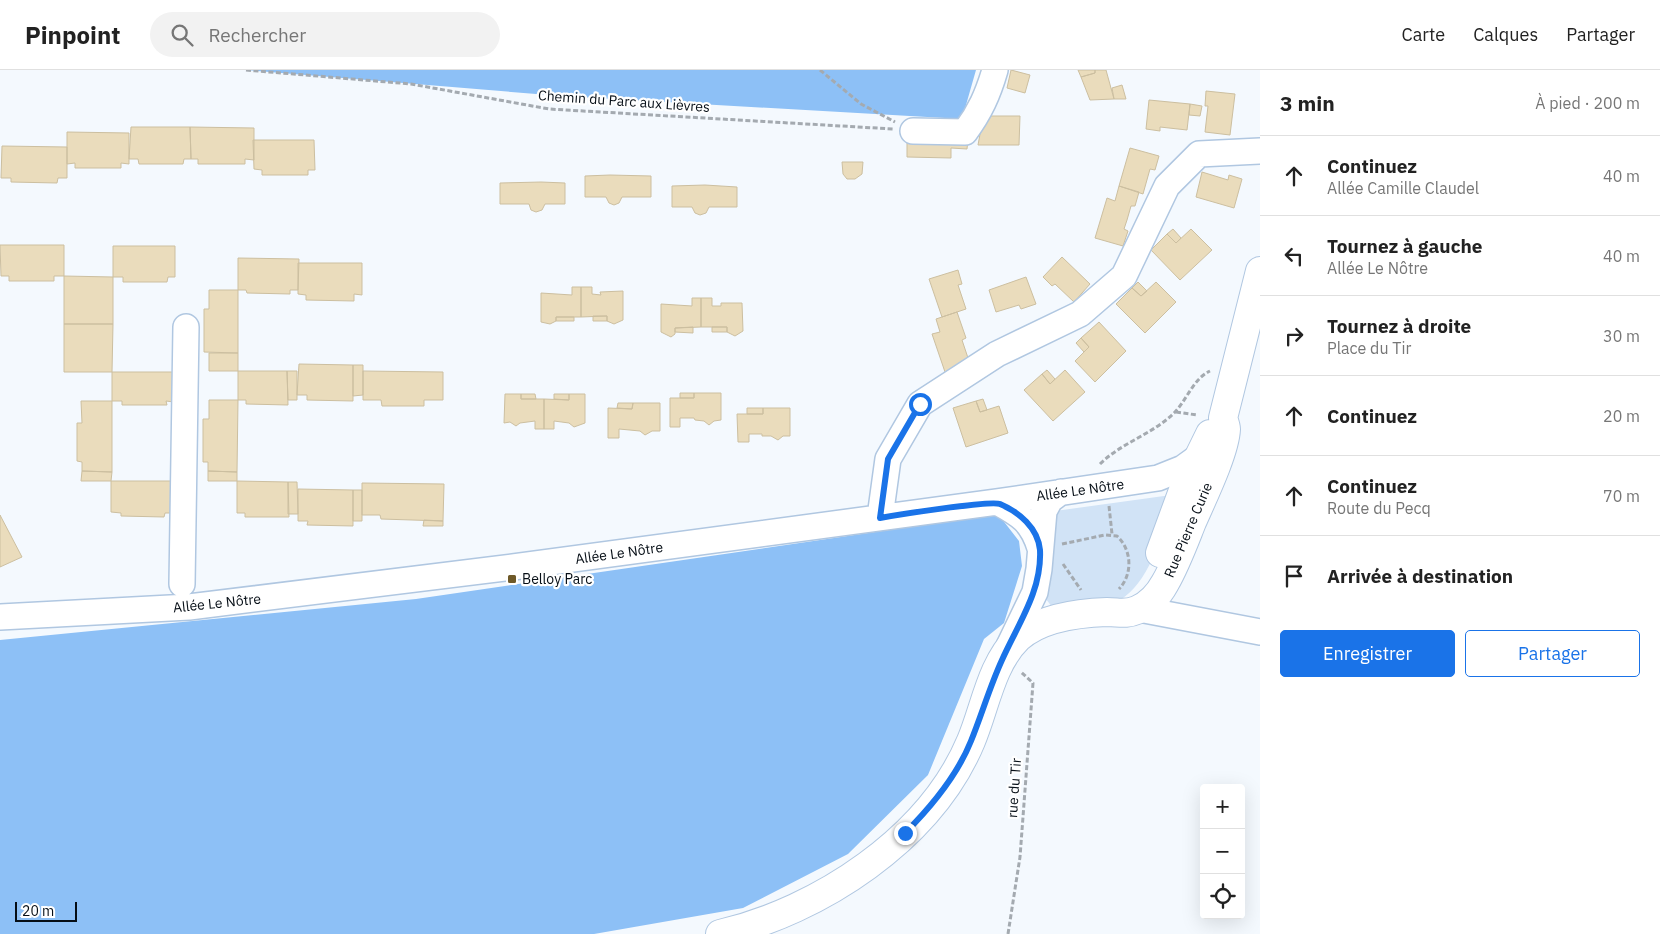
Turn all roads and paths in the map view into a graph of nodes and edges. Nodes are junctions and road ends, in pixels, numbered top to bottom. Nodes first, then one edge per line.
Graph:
1 (246, 70) edge
2 (820, 70) edge
3 (995, 70) edge
4 (913, 131) junction
5 (1260, 151) edge
6 (1260, 271) edge
7 (186, 327) dead end
8 (1238, 357) junction
9 (1223, 418) junction
10 (1201, 455) junction
11 (1158, 478) junction
12 (1185, 485) junction
13 (1070, 491) junction
14 (998, 502) junction
15 (880, 518) junction
16 (1050, 550) junction
17 (1062, 558) dead end
18 (182, 584) dead end
19 (1165, 584) junction
20 (1034, 592) junction
21 (1087, 594) dead end
22 (1112, 602) junction
23 (1139, 609) junction
24 (0, 617) edge
25 (1053, 619) junction
26 (1260, 632) edge
27 (1003, 657) junction
28 (720, 934) edge
29 (1008, 934) edge

1 - 4 path, Chemin du Parc aux Lièvres
2 - 4 path
3 - 4 street
5 - 15 street
6 - 8 main road, Rue Pierre Curie
7 - 18 street
8 - 9 main road, Rue Pierre Curie
8 - 13 path
9 - 10 main road, Rue Pierre Curie
9 - 19 main road, Rue Pierre Curie
10 - 11 street, Allée Le Nôtre
10 - 12 main road, Rue Pierre Curie
11 - 12 street
11 - 13 street, Allée Le Nôtre
12 - 19 street
12 - 22 main road, Rue Pierre Curie
13 - 14 street, Allée Le Nôtre
13 - 16 street
14 - 15 street, Allée Le Nôtre
14 - 16 street
15 - 24 street, Allée Le Nôtre
16 - 20 street
16 - 22 path
17 - 21 path
19 - 23 main road, Rue Pierre Curie
20 - 25 street
20 - 27 street
22 - 23 main road
22 - 25 main road
23 - 26 street
25 - 27 main road
27 - 28 main road
27 - 29 path, rue du Tir

